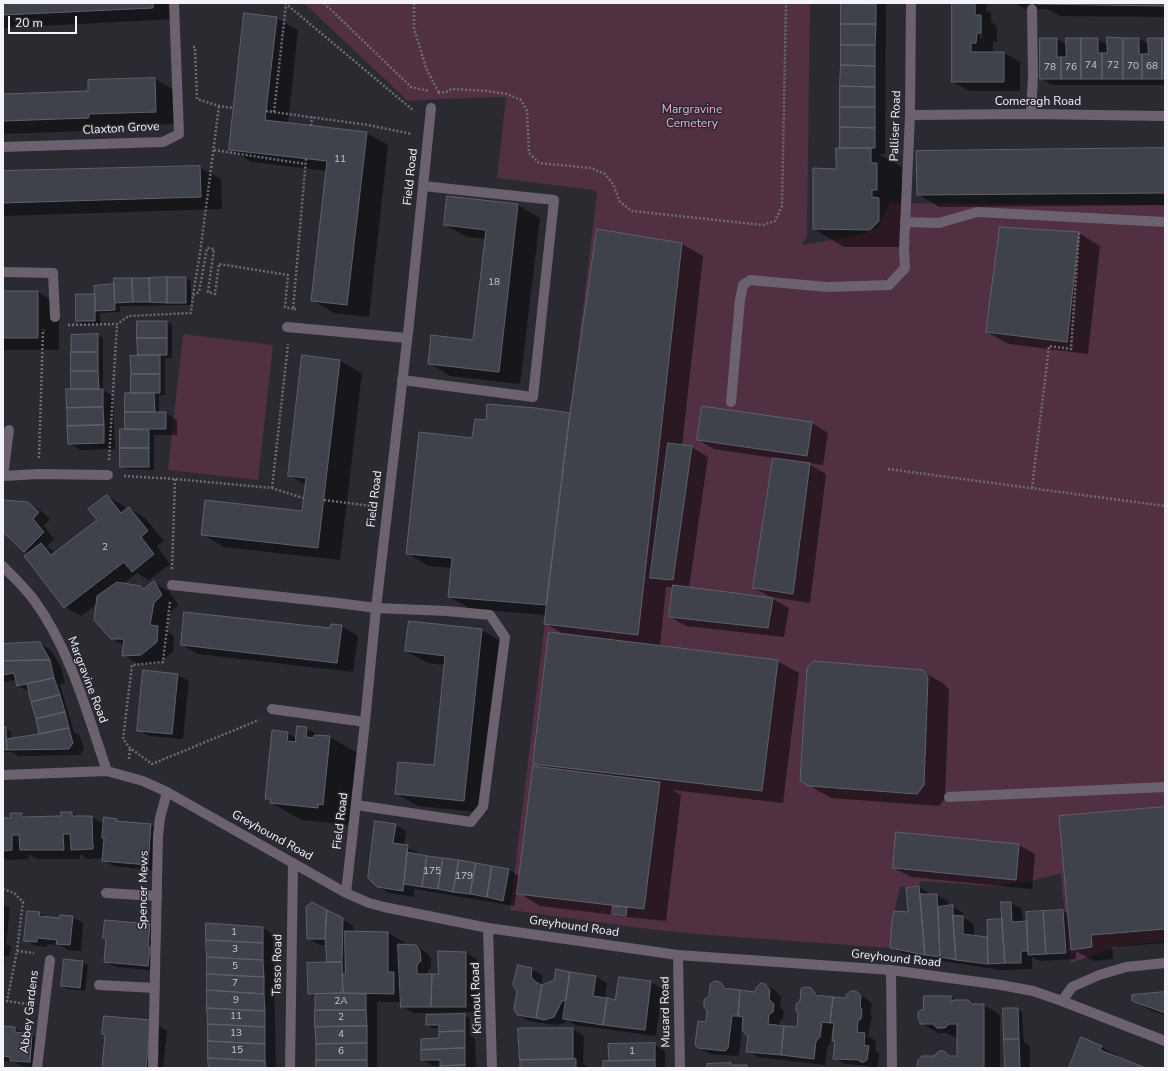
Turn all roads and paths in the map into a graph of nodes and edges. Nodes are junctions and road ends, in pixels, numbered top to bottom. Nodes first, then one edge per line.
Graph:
1 (174, 3) edge
2 (286, 3) edge
3 (324, 3) edge
4 (414, 3) edge
5 (786, 3) edge
6 (911, 3) edge
7 (1032, 9) dead end
8 (176, 47) junction
9 (439, 93) junction
10 (219, 106) junction
11 (234, 108) dead end
12 (431, 108) dead end
13 (266, 111) dead end
14 (274, 112) junction
15 (1031, 114) junction
16 (910, 115) junction
17 (1165, 116) edge
18 (312, 118) junction
19 (430, 125) junction
20 (311, 126) dead end
21 (428, 137) junction
22 (3, 147) edge
23 (214, 150) junction
24 (306, 159) dead end
25 (306, 164) junction
26 (423, 186) junction
27 (905, 222) junction
28 (1165, 222) edge
29 (1079, 232) dead end
30 (3, 272) edge
31 (192, 295) junction
32 (293, 309) junction
33 (301, 310) dead end
34 (55, 317) junction
35 (117, 324) junction
36 (287, 327) dead end
37 (407, 338) junction
38 (288, 344) dead end
39 (402, 380) junction
40 (731, 402) dead end
41 (9, 430) dead end
42 (888, 469) dead end
43 (38, 474) junction
44 (108, 475) junction
45 (3, 476) edge
46 (175, 479) junction
47 (272, 488) junction
48 (1032, 488) junction
49 (303, 498) dead end
50 (324, 500) dead end
51 (1165, 506) edge
52 (387, 508) junction
53 (3, 566) edge
54 (7, 575) edge
55 (172, 585) junction
56 (376, 608) junction
57 (272, 710) joint
58 (365, 722) junction
59 (107, 771) junction
60 (3, 775) edge
61 (1165, 787) edge
62 (167, 792) junction
63 (949, 797) dead end
64 (356, 805) junction
65 (293, 862) junction
66 (3, 889) edge
67 (106, 893) dead end
68 (346, 893) junction
69 (157, 896) junction
70 (488, 928) junction
71 (17, 951) junction
72 (34, 953) dead end
73 (678, 955) junction
74 (50, 960) dead end
75 (1165, 963) edge
76 (891, 970) junction
77 (99, 985) dead end
78 (156, 988) junction
79 (3, 1001) edge
80 (7, 1001) junction
81 (1062, 1001) junction
82 (44, 1007) junction
83 (1165, 1041) edge
84 (153, 1065) dead end
85 (37, 1068) edge
86 (290, 1068) edge
87 (492, 1068) edge
88 (680, 1068) edge
89 (892, 1068) edge

1 - 8 street, Claxton Grove
2 - 14 path
2 - 19 path
3 - 9 path
4 - 9 path
5 - 9 path
6 - 16 street, Palliser Road
7 - 15 street
8 - 10 path
8 - 22 street, Claxton Grove
10 - 11 path
10 - 23 path
12 - 19 street, Field Road
13 - 14 path
14 - 18 path
15 - 16 street, Comeragh Road
15 - 17 street, Comeragh Road
16 - 27 street, Palliser Road
18 - 20 path
18 - 21 path
19 - 21 street, Field Road
21 - 26 street, Field Road
23 - 25 path
23 - 31 path
24 - 25 path
25 - 32 path
26 - 37 street, Field Road
26 - 39 street
27 - 28 street
27 - 40 street, Palliser Road
29 - 48 path
30 - 34 street
31 - 32 path
31 - 35 path
32 - 33 path
34 - 35 path
34 - 43 path
35 - 44 path
36 - 37 street
37 - 39 street, Field Road
38 - 47 path
39 - 52 street, Field Road
41 - 45 street
42 - 48 path
43 - 44 street
43 - 45 street
44 - 46 path
46 - 47 path
46 - 55 path
47 - 49 path
48 - 51 path
50 - 52 path
52 - 56 street, Field Road
53 - 54 street, Margravine Road
54 - 59 street, Margravine Road
55 - 56 street
55 - 57 path
56 - 58 street, Field Road
56 - 64 street
57 - 58 street
58 - 64 street, Field Road
59 - 60 street, Greyhound Road
59 - 62 street, Greyhound Road
61 - 63 street
62 - 65 street, Greyhound Road
62 - 69 street, Spencer Mews
64 - 68 street, Field Road
65 - 68 street, Greyhound Road
65 - 86 street, Tasso Road
66 - 71 path
67 - 69 street
68 - 70 street, Greyhound Road
69 - 78 street, Spencer Mews
70 - 73 street, Greyhound Road
70 - 87 street, Kinnoul Road
71 - 72 path
71 - 80 path
73 - 76 street, Greyhound Road
73 - 88 street, Musard Road
74 - 82 street, Abbey Gardens
75 - 81 street
76 - 81 street, Greyhound Road
76 - 89 street
77 - 78 street
78 - 84 street, Spencer Mews
79 - 80 path
80 - 82 path
81 - 83 street, Greyhound Road
82 - 85 street, Abbey Gardens

